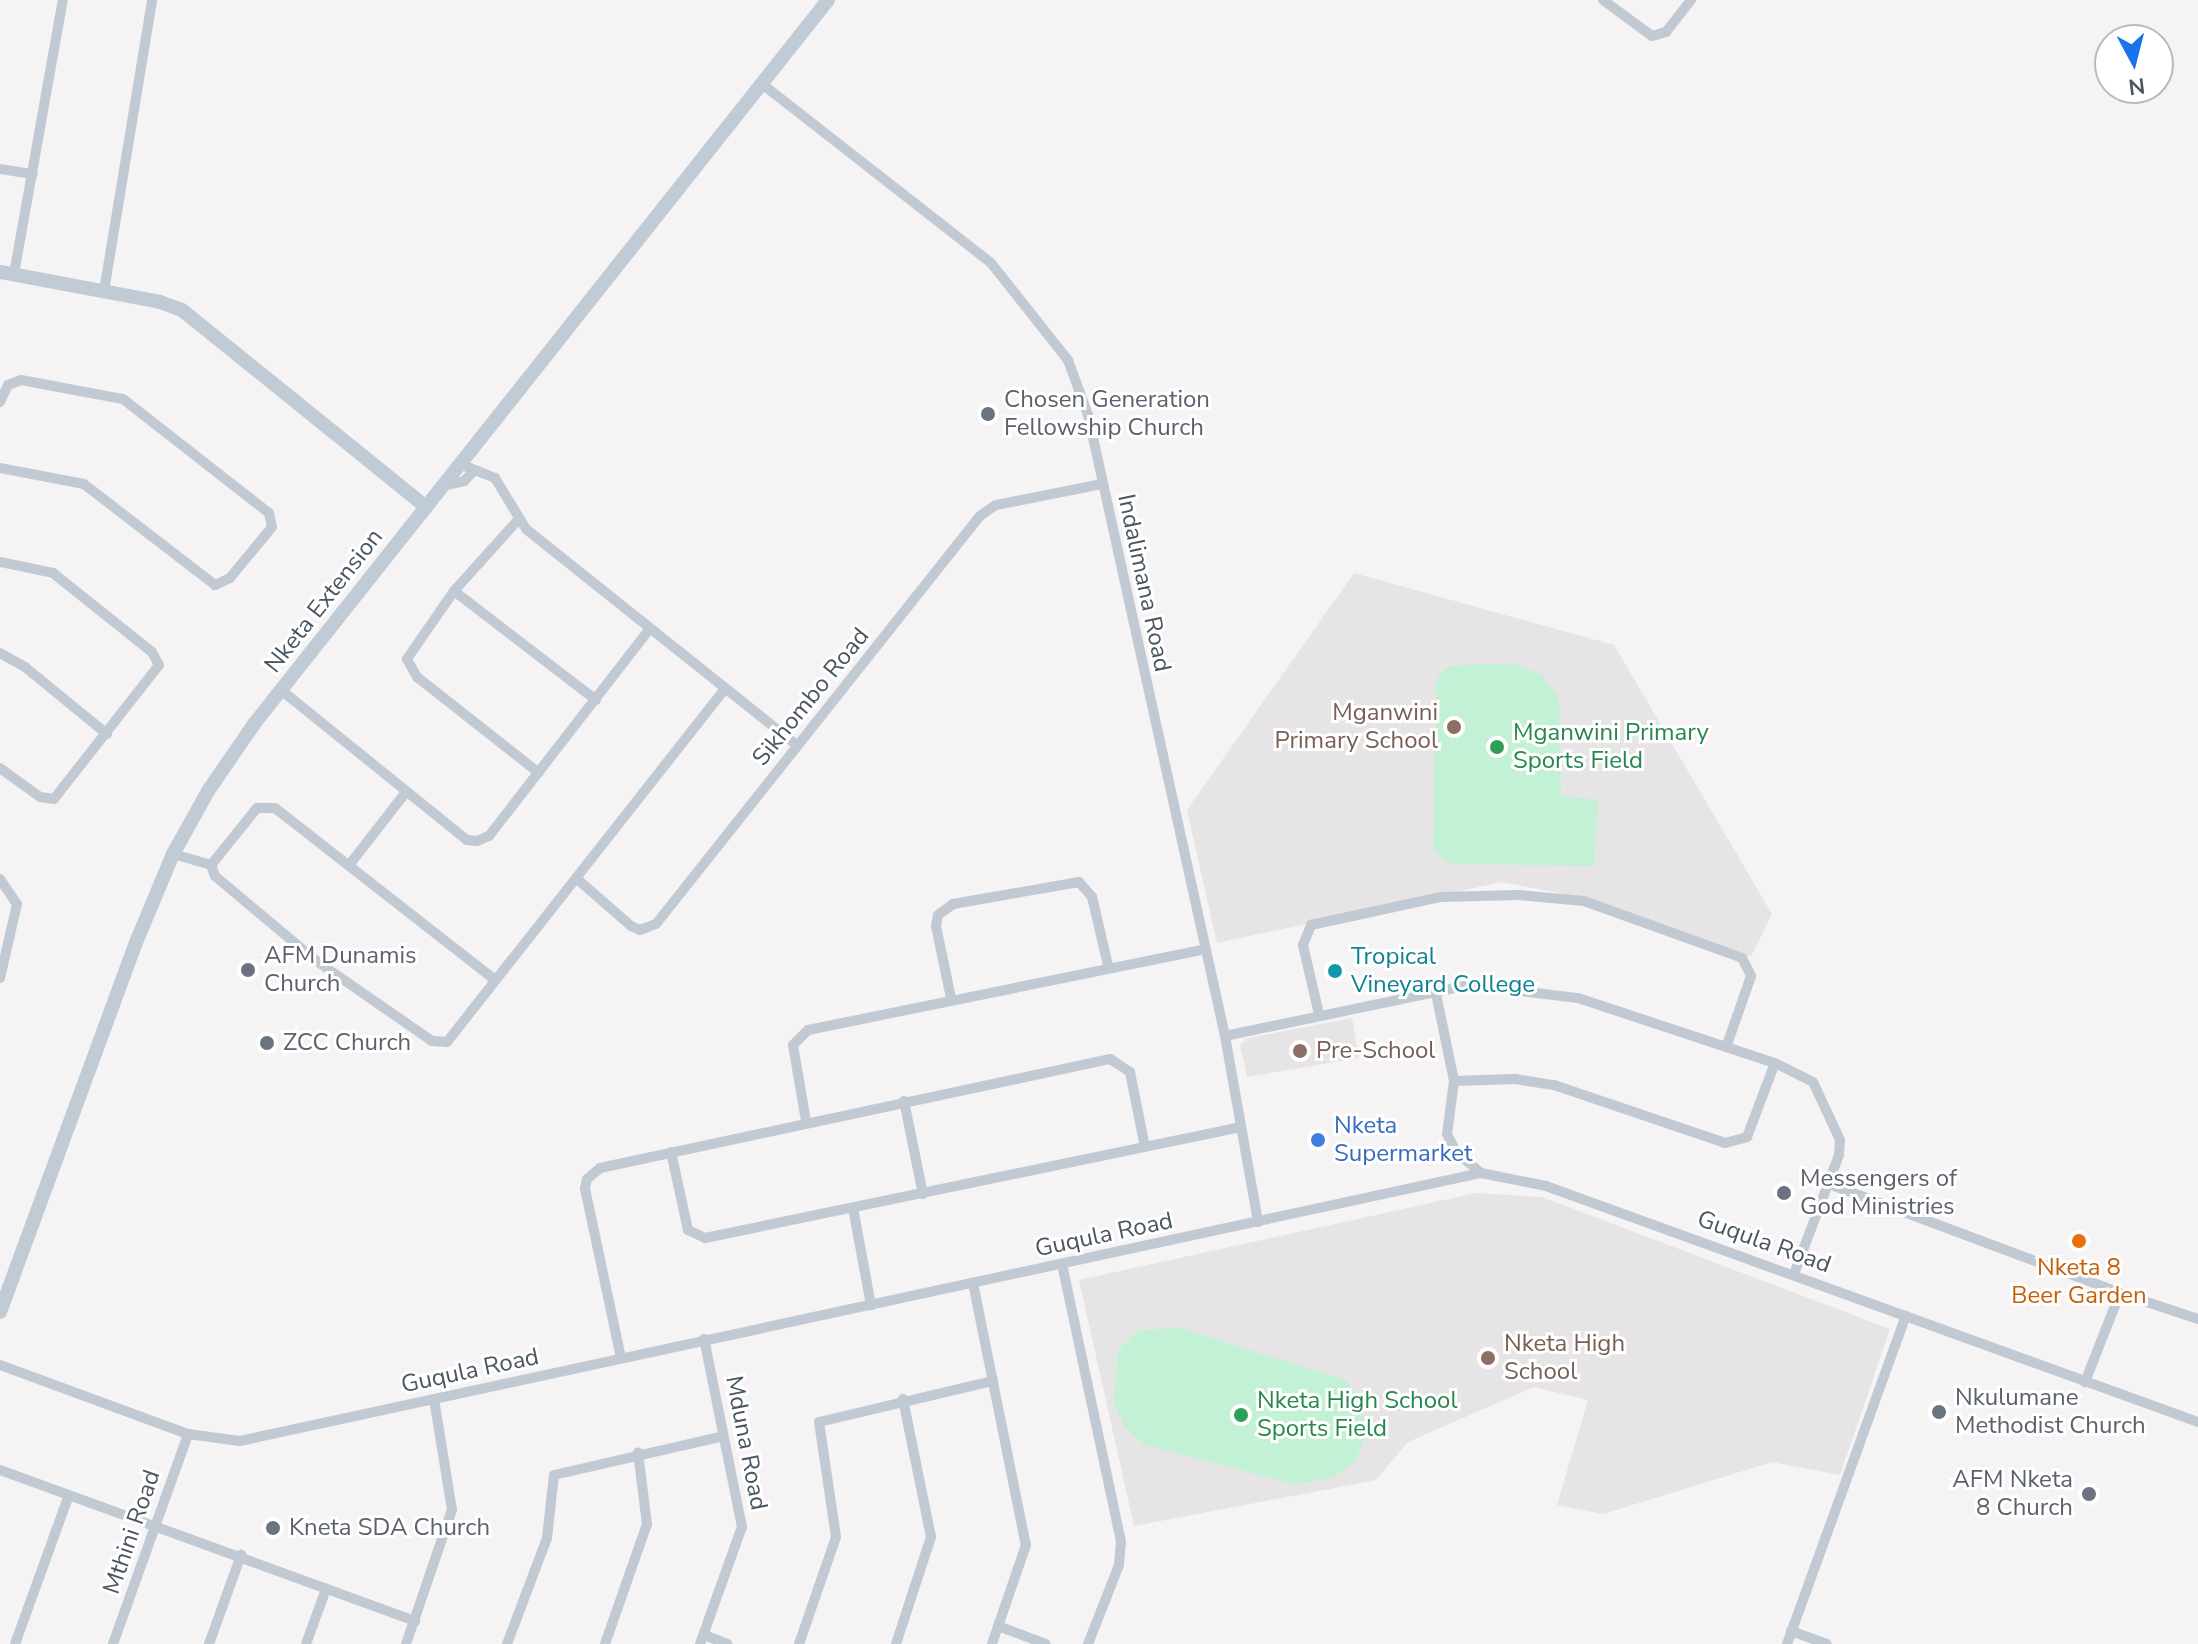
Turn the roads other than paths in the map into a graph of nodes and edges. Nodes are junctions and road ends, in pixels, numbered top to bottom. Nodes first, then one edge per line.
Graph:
1 (63, 0) edge
2 (152, 0) edge
3 (828, 0) edge
4 (1603, 0) edge
5 (1691, 0) edge
6 (762, 84) junction
7 (0, 169) edge
8 (33, 174) junction
9 (7, 273) edge
10 (104, 291) junction
11 (0, 402) edge
12 (0, 468) edge
13 (467, 468) junction
14 (1102, 484) junction
15 (426, 507) junction
16 (517, 521) junction
17 (0, 562) edge
18 (454, 591) junction
19 (649, 630) junction
20 (0, 653) edge
21 (725, 689) junction
22 (281, 690) junction
23 (596, 700) junction
24 (107, 734) junction
25 (797, 745) junction
26 (0, 768) edge
27 (539, 773) junction
28 (406, 792) junction
29 (173, 854) junction
30 (350, 864) junction
31 (211, 865) junction
32 (576, 878) junction
33 (0, 879) edge
34 (1206, 949) junction
35 (1108, 965) junction
36 (0, 978) edge
37 (495, 980) junction
38 (1435, 989) junction
39 (951, 998) junction
40 (1319, 1014) junction
41 (1225, 1036) junction
42 (1727, 1045) junction
43 (1775, 1063) junction
44 (1454, 1081) junction
45 (904, 1101) junction
46 (806, 1121) junction
47 (1241, 1127) junction
48 (1145, 1147) junction
49 (671, 1152) junction
50 (1481, 1173) junction
51 (1829, 1184) junction
52 (923, 1194) junction
53 (853, 1208) junction
54 (1258, 1222) junction
55 (1062, 1264) junction
56 (1794, 1274) junction
57 (973, 1283) junction
58 (2120, 1293) junction
59 (871, 1305) junction
60 (0, 1312) edge
61 (1906, 1316) junction
62 (2198, 1319) edge
63 (704, 1339) junction
64 (621, 1358) junction
65 (0, 1365) edge
66 (993, 1381) junction
67 (2085, 1382) junction
68 (434, 1399) junction
69 (903, 1399) junction
70 (2198, 1422) edge
71 (188, 1434) junction
72 (724, 1436) junction
73 (638, 1453) junction
74 (0, 1470) edge
75 (69, 1495) junction
76 (156, 1525) junction
77 (241, 1555) junction
78 (326, 1589) junction
79 (415, 1621) junction
80 (998, 1626) junction
81 (1791, 1631) junction
82 (702, 1640) edge
83 (15, 1644) edge
84 (113, 1644) edge
85 (209, 1644) edge
86 (306, 1644) edge
87 (406, 1644) edge
88 (507, 1644) edge
89 (605, 1644) edge
90 (727, 1644) edge
91 (799, 1644) edge
92 (896, 1644) edge
93 (992, 1644) edge
94 (1046, 1644) edge
95 (1088, 1644) edge
96 (1787, 1644) edge
97 (1827, 1644) edge

1 - 8 street
2 - 10 street
3 - 6 street, Nketa Extension
4 - 5 street
6 - 13 street, Nketa Extension
6 - 14 street, Indalimana Road
7 - 8 street
8 - 9 street
9 - 10 street
10 - 15 street
11 - 12 street
13 - 15 street, Nketa Extension
13 - 16 street
14 - 25 street, Sikhombo Road
14 - 34 street, Indalimana Road
15 - 22 street, Nketa Extension
16 - 18 street
16 - 19 street
17 - 24 street
18 - 23 street
18 - 27 street
19 - 21 street
19 - 23 street
20 - 24 street
21 - 25 street
21 - 32 street
22 - 28 street
22 - 29 street, Nketa Extension
23 - 27 street
24 - 26 street
25 - 32 street, Sikhombo Road
27 - 28 street
28 - 30 street
29 - 31 street
29 - 60 street, Nketa Extension
30 - 31 street
30 - 37 street
31 - 37 street
32 - 37 street
33 - 36 street
34 - 35 street
34 - 41 street, Indalimana Road
35 - 39 street
35 - 39 street
38 - 40 street
38 - 42 street
38 - 44 street
39 - 46 street
40 - 41 street
40 - 42 street
41 - 47 street, Indalimana Road
42 - 43 street
43 - 44 street
43 - 51 street
44 - 50 street
45 - 46 street
45 - 48 street
45 - 52 street
46 - 49 street
47 - 48 street
47 - 54 street, Indalimana Road
48 - 52 street
49 - 53 street
49 - 64 street
50 - 54 street, Guqula Road
50 - 56 street, Guqula Road
51 - 56 street
51 - 58 street
52 - 53 street
53 - 59 street
54 - 55 street, Guqula Road
55 - 57 street, Guqula Road
55 - 95 street
56 - 61 street, Guqula Road
57 - 59 street, Guqula Road
57 - 66 street
58 - 62 street
58 - 67 street
59 - 63 street, Guqula Road
61 - 67 street, Guqula Road
61 - 81 street
63 - 64 street, Guqula Road
63 - 72 street, Mduna Road
64 - 68 street, Guqula Road
65 - 71 street, Guqula Road
66 - 69 street
66 - 80 street
67 - 70 street, Guqula Road
68 - 71 street, Guqula Road
68 - 79 street
69 - 91 street
69 - 92 street
71 - 76 street, Mthini Road
72 - 73 street
72 - 82 street, Mduna Road
73 - 88 street
73 - 89 street
74 - 75 street
75 - 76 street
75 - 83 street
76 - 77 street
76 - 84 street, Mthini Road
77 - 78 street
77 - 85 street
78 - 79 street
78 - 86 street
79 - 87 street
80 - 93 street
80 - 94 street
81 - 96 street
81 - 97 street
82 - 90 street

